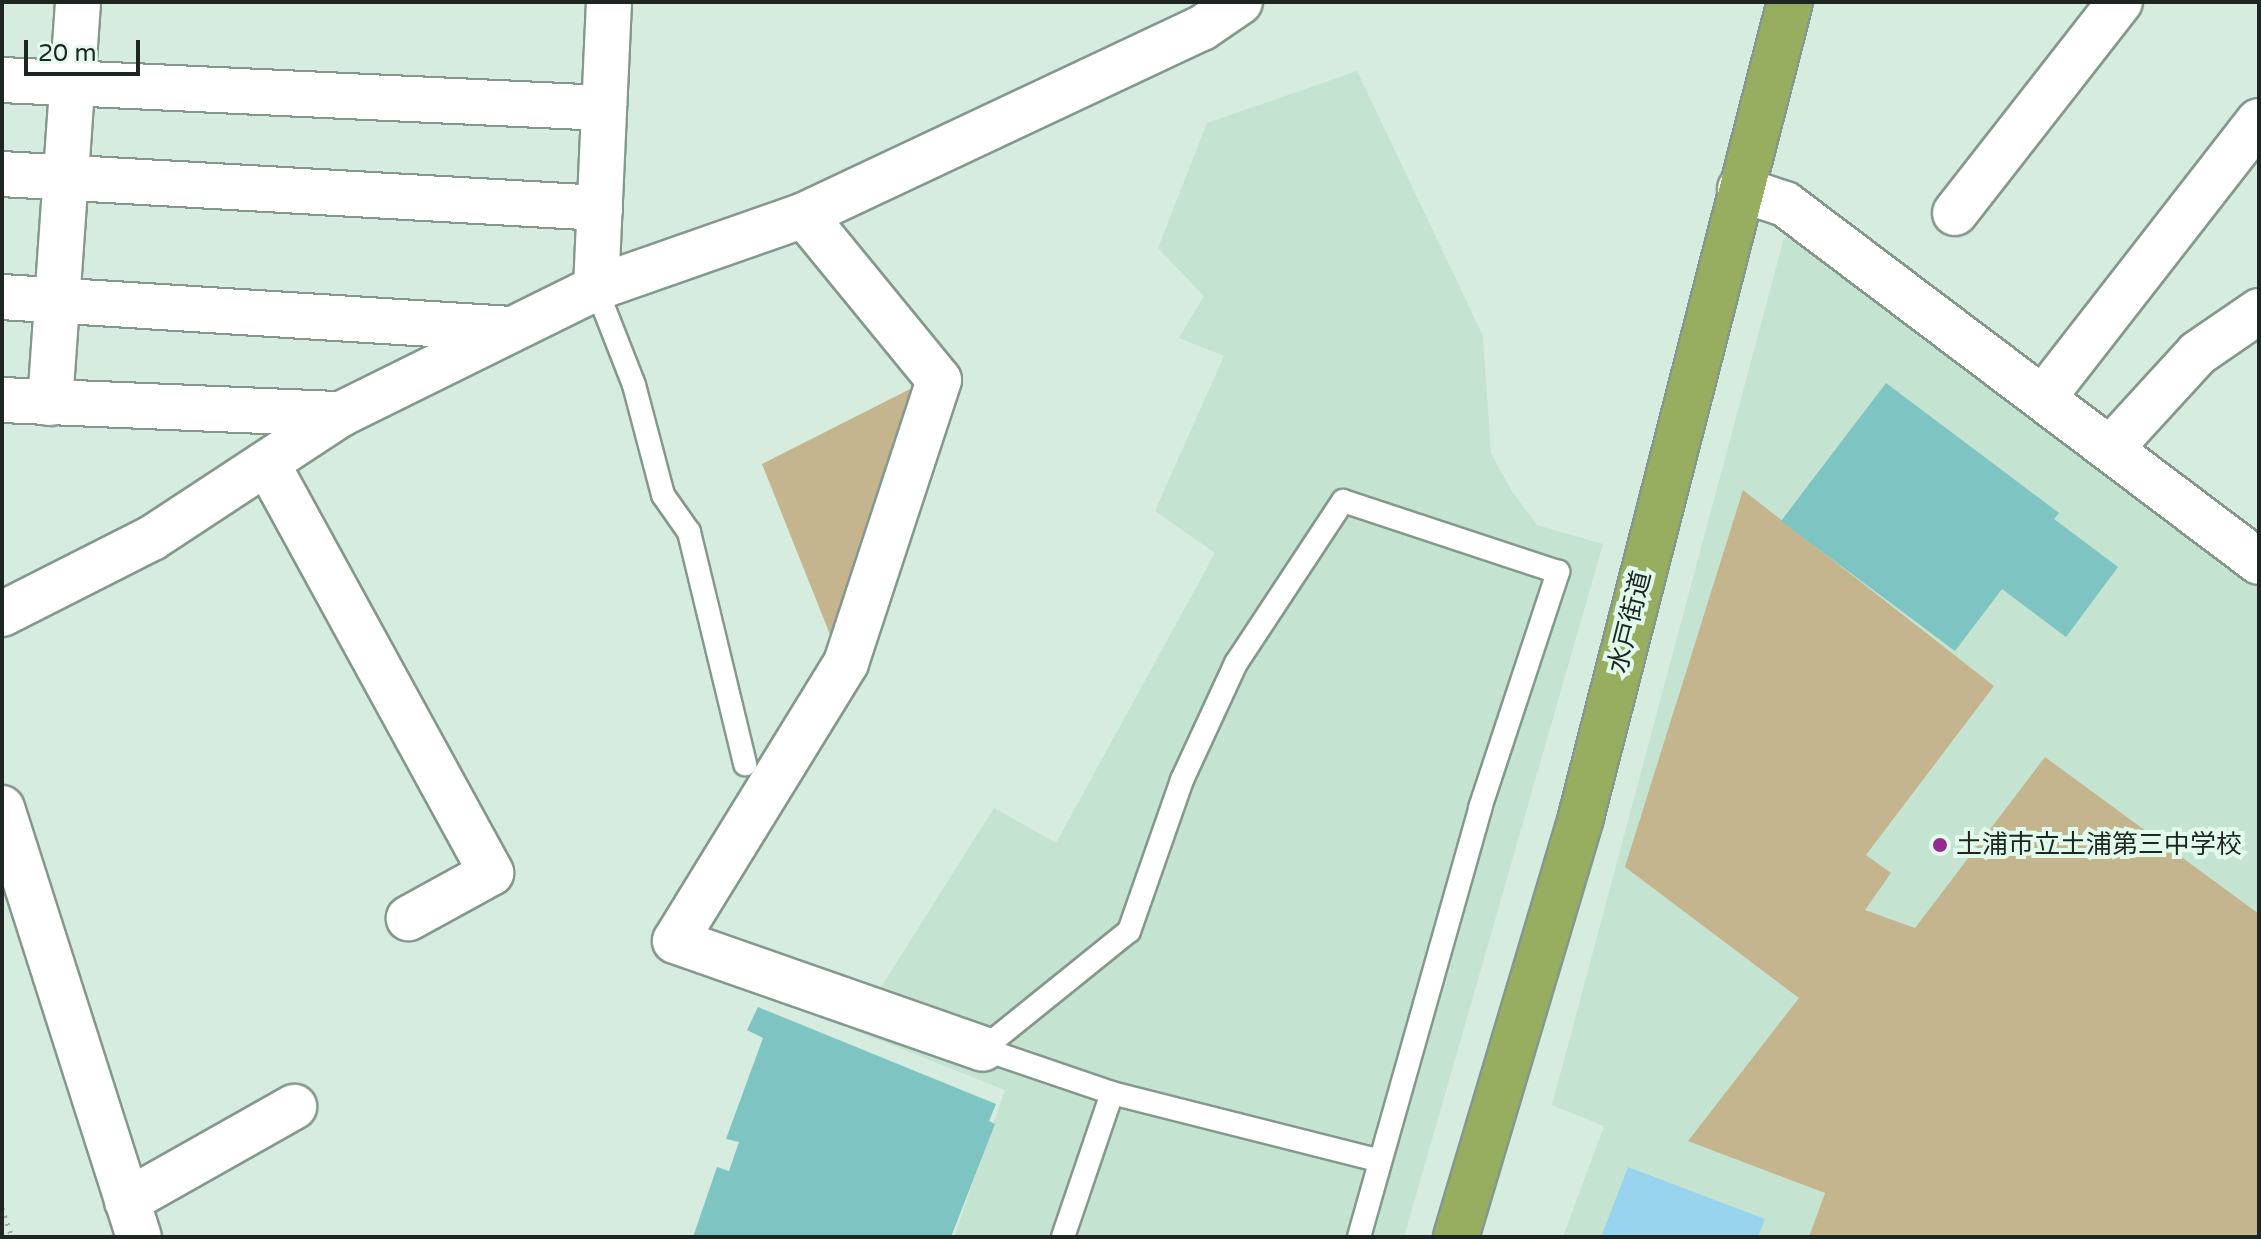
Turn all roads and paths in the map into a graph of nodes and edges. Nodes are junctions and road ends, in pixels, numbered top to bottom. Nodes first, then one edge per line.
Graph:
1 (78, 2) edge
2 (609, 2) edge
3 (1240, 2) edge
4 (1790, 2) edge
5 (2120, 2) edge
6 (2, 80) edge
7 (72, 83) junction
8 (604, 108) junction
9 (2259, 121) edge
10 (2, 174) edge
11 (66, 178) junction
12 (1740, 189) junction
13 (600, 208) junction
14 (1955, 213) dead end
15 (804, 215) junction
16 (596, 288) junction
17 (2, 297) edge
18 (58, 300) junction
19 (2259, 311) edge
20 (513, 329) junction
21 (2043, 398) junction
22 (2, 400) edge
23 (50, 403) junction
24 (341, 414) junction
25 (2110, 449) junction
26 (268, 465) junction
27 (2259, 562) edge
28 (2, 614) edge
29 (745, 764) dead end
30 (2, 808) edge
31 (409, 918) dead end
32 (983, 1049) junction
33 (1112, 1093) junction
34 (294, 1107) dead end
35 (1377, 1160) junction
36 (2, 1208) edge
37 (133, 1219) edge
38 (12, 1237) edge
39 (1063, 1237) edge
40 (1359, 1237) edge
41 (1456, 1237) edge

1 - 7 street
2 - 8 street
3 - 15 street
4 - 12 highway, 水戸街道
5 - 14 street
6 - 7 street
7 - 8 street
7 - 11 street
8 - 13 street
9 - 21 street
10 - 11 street
11 - 13 street
11 - 18 street
12 - 21 street
12 - 41 highway, 水戸街道
13 - 16 street
15 - 16 street
15 - 32 street
16 - 20 street
16 - 29 lane
17 - 18 street
18 - 20 street
18 - 23 street
19 - 25 street
20 - 24 street
21 - 25 street
22 - 23 street
23 - 24 street
24 - 26 street
25 - 27 street
26 - 28 street
26 - 31 street
30 - 37 street
32 - 33 lane
32 - 35 lane
33 - 35 lane
33 - 39 lane
34 - 37 street
35 - 40 lane
36 - 38 path

